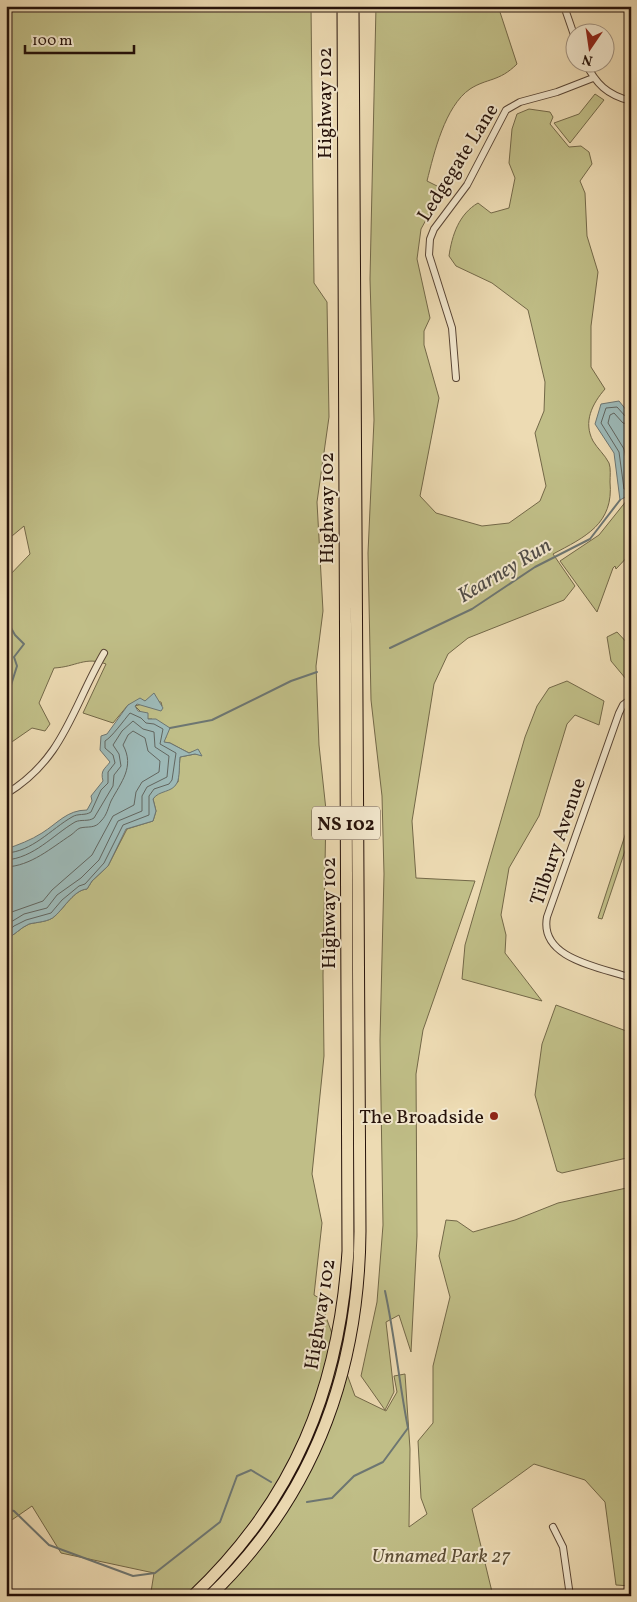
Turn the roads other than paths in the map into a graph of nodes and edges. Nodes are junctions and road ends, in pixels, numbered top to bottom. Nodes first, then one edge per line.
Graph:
1 (342, 6) edge
2 (353, 6) edge
3 (564, 6) edge
4 (570, 22) edge
5 (590, 72) edge
6 (593, 78) junction
7 (631, 102) edge
8 (456, 378) dead end
9 (104, 653) dead end
10 (631, 699) edge
11 (6, 794) edge
12 (631, 978) edge
13 (553, 1527) dead end
14 (193, 1596) edge
15 (210, 1596) edge
16 (570, 1596) edge

1 - 14 highway, Highway 102 / NS 102
2 - 15 highway, Highway 102 / NS 102
3 - 4 street
5 - 6 street
6 - 7 street
6 - 8 street, Ledgegate Lane
9 - 11 street
10 - 12 street, Tilbury Avenue
13 - 16 street

